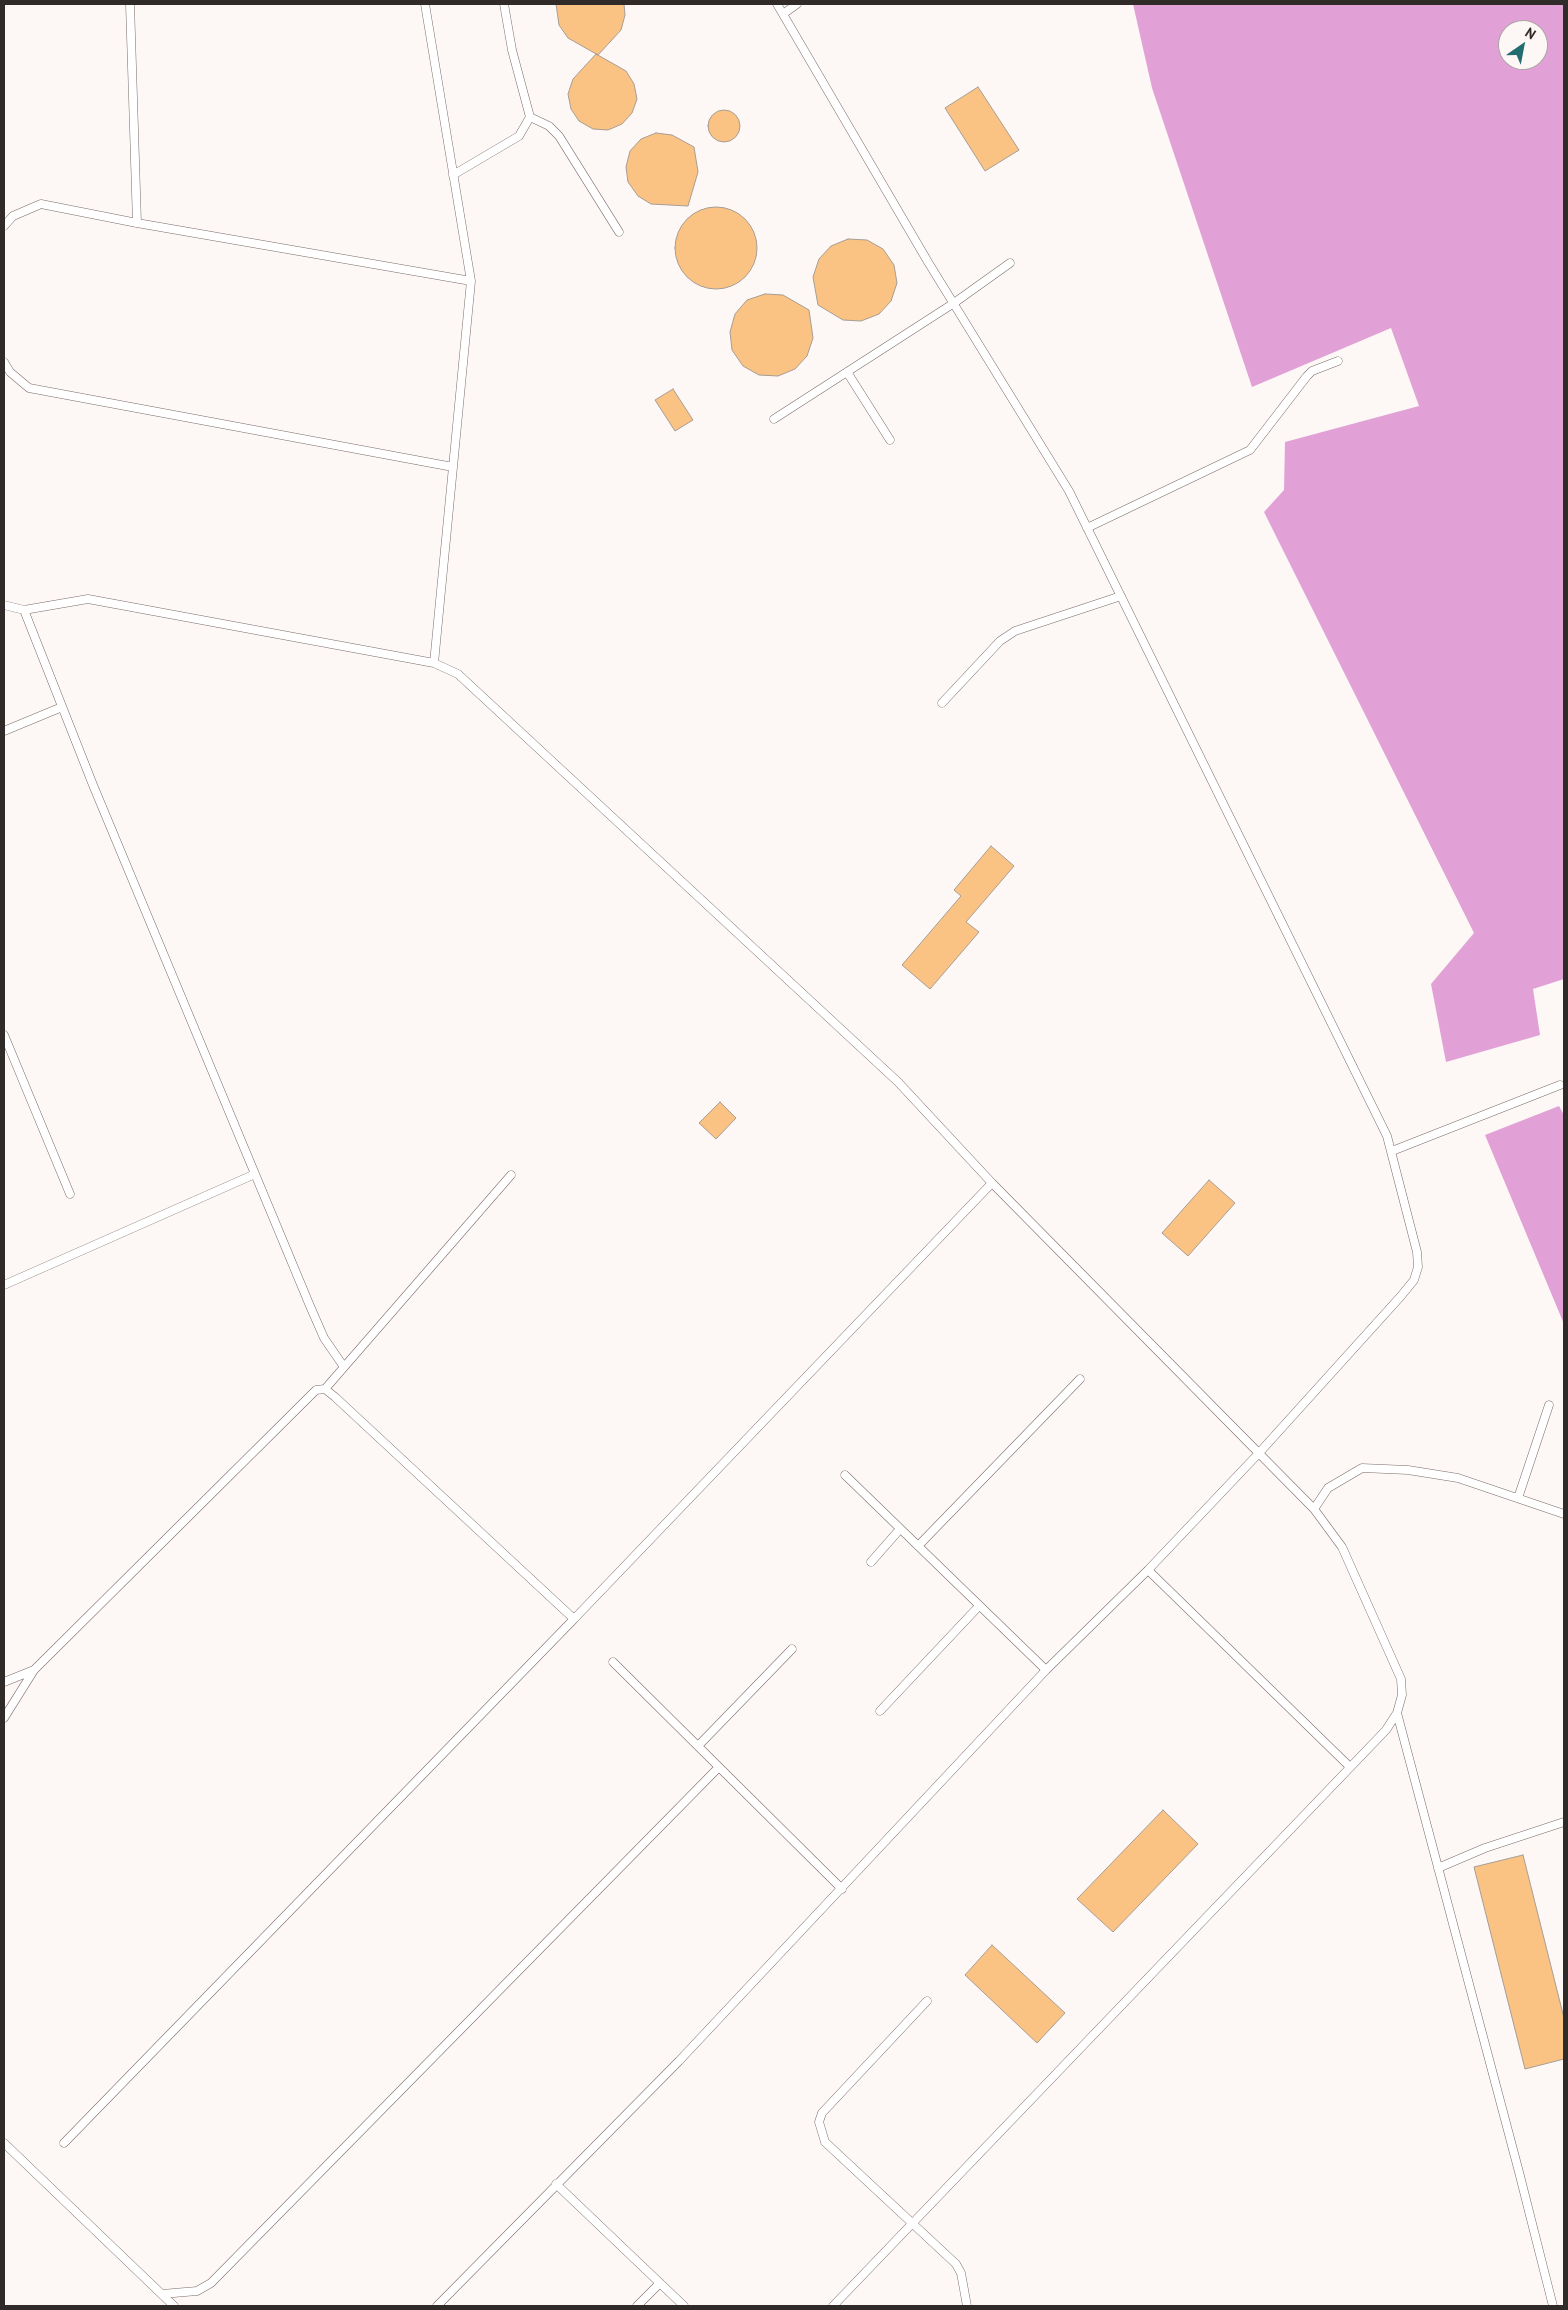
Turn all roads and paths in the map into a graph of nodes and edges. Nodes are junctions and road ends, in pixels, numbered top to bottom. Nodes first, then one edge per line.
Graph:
1 (130, 4) edge
2 (425, 4) edge
3 (504, 4) edge
4 (777, 4) edge
5 (797, 4) edge
6 (783, 14) junction
7 (530, 117) junction
8 (454, 175) junction
9 (137, 223) junction
10 (4, 226) edge
11 (619, 232) dead end
12 (1010, 262) dead end
13 (471, 281) junction
14 (954, 303) junction
15 (1338, 361) dead end
16 (4, 362) edge
17 (847, 372) junction
18 (774, 419) dead end
19 (890, 440) dead end
20 (453, 467) junction
21 (1087, 528) junction
22 (1120, 596) junction
23 (4, 606) edge
24 (24, 610) junction
25 (434, 663) junction
26 (942, 703) dead end
27 (62, 706) junction
28 (4, 731) edge
29 (4, 1036) edge
30 (8, 1055) edge
31 (1560, 1085) dead end
32 (1392, 1151) junction
33 (255, 1174) junction
34 (511, 1175) dead end
35 (992, 1183) junction
36 (70, 1194) dead end
37 (4, 1285) edge
38 (344, 1367) junction
39 (1080, 1379) dead end
40 (325, 1389) junction
41 (1549, 1405) dead end
42 (1259, 1453) junction
43 (845, 1475) dead end
44 (1518, 1498) junction
45 (1314, 1509) junction
46 (1564, 1514) edge
47 (900, 1529) junction
48 (918, 1546) junction
49 (871, 1562) dead end
50 (1148, 1570) junction
51 (979, 1606) junction
52 (574, 1619) junction
53 (792, 1649) dead end
54 (613, 1662) dead end
55 (34, 1670) junction
56 (1046, 1670) junction
57 (4, 1682) edge
58 (880, 1711) dead end
59 (1397, 1712) junction
60 (4, 1718) edge
61 (698, 1746) junction
62 (719, 1767) junction
63 (1350, 1767) junction
64 (1564, 1822) edge
65 (1438, 1868) junction
66 (842, 1889) junction
67 (927, 2001) dead end
68 (4, 2143) edge
69 (64, 2143) dead end
70 (556, 2184) junction
71 (913, 2222) junction
72 (660, 2283) junction
73 (162, 2294) junction
74 (174, 2306) edge
75 (437, 2306) edge
76 (637, 2306) edge
77 (684, 2306) edge
78 (833, 2306) edge
79 (967, 2306) edge
80 (1553, 2306) edge

1 - 9 lane
2 - 8 lane
3 - 7 lane
4 - 6 lane
5 - 6 lane
6 - 14 lane
7 - 8 lane
7 - 11 lane
8 - 13 lane
9 - 10 lane
9 - 13 lane
12 - 14 lane
13 - 20 lane
14 - 17 lane
14 - 21 lane
15 - 21 lane
16 - 20 lane
17 - 18 lane
17 - 19 lane
20 - 25 lane
21 - 22 lane
22 - 26 lane
22 - 32 lane
23 - 24 lane
24 - 25 lane
24 - 27 lane
25 - 35 lane
27 - 28 lane
27 - 33 lane
29 - 30 lane
30 - 36 lane
31 - 32 lane
32 - 42 lane
33 - 37 lane
33 - 38 lane
34 - 38 lane
35 - 42 lane
35 - 52 lane
38 - 40 lane
39 - 48 lane
40 - 52 lane
40 - 55 lane
41 - 44 lane
42 - 45 lane
42 - 50 lane
43 - 47 lane
44 - 45 lane
44 - 46 lane
45 - 59 lane
47 - 48 lane
47 - 49 lane
48 - 51 lane
50 - 56 lane
50 - 63 lane
51 - 56 lane
51 - 58 lane
52 - 69 lane
53 - 61 lane
54 - 61 lane
55 - 57 lane
55 - 60 lane
56 - 66 lane
59 - 63 lane
59 - 65 lane
61 - 62 lane
62 - 66 lane
62 - 73 lane
63 - 71 lane
64 - 65 lane
65 - 80 lane
66 - 70 lane
67 - 71 lane
68 - 73 lane
70 - 72 lane
70 - 75 lane
71 - 78 lane
71 - 79 lane
72 - 76 lane
72 - 77 lane
73 - 74 lane

